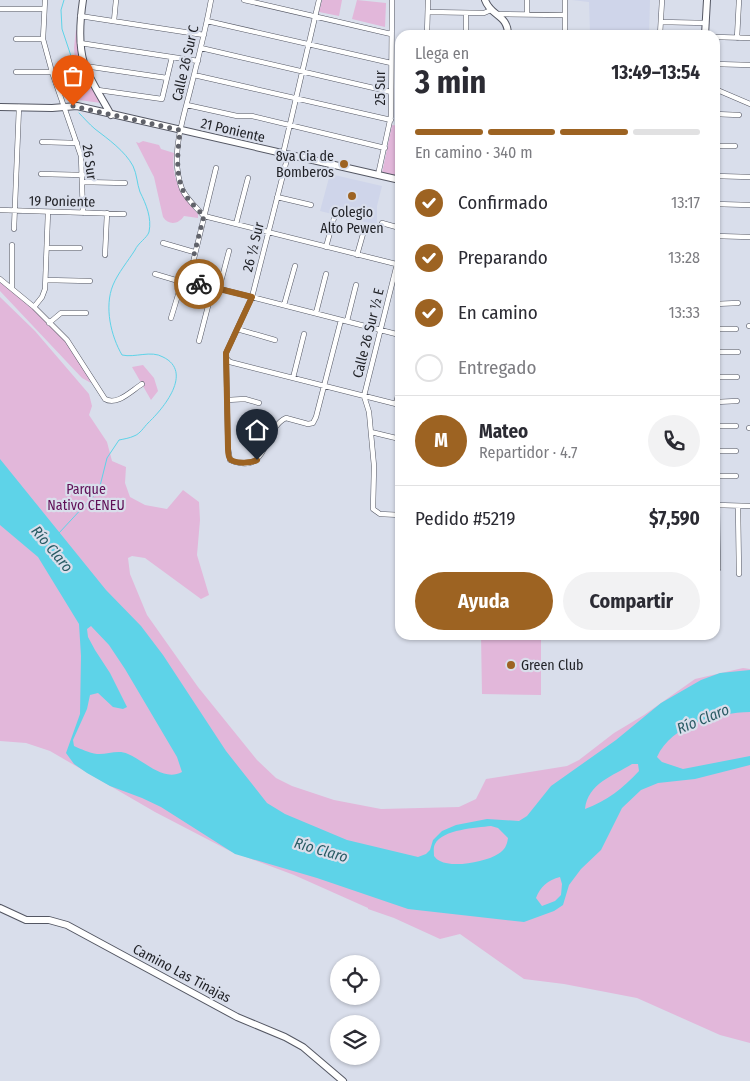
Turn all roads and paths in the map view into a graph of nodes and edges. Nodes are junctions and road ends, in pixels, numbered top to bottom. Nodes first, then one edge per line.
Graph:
1 (44, 0) edge
2 (83, 0) edge
3 (116, 0) edge
4 (211, 0) edge
5 (244, 0) edge
6 (319, 0) edge
7 (392, 0) edge
8 (428, 0) edge
9 (486, 0) edge
10 (527, 0) edge
11 (565, 0) edge
12 (662, 0) edge
13 (706, 0) edge
14 (738, 0) edge
15 (0, 9) edge
16 (43, 9) junction
17 (428, 12) junction
18 (494, 12) junction
19 (466, 13) junction
20 (527, 14) junction
21 (565, 15) junction
22 (80, 16) junction
23 (315, 16) junction
24 (207, 21) junction
25 (114, 22) junction
26 (661, 22) junction
27 (706, 23) junction
28 (427, 30) edge
29 (466, 30) edge
30 (507, 30) edge
31 (566, 30) edge
32 (660, 30) edge
33 (705, 30) edge
34 (391, 34) junction
35 (204, 35) junction
36 (720, 37) edge
37 (737, 38) junction
38 (750, 38) edge
39 (16, 39) dead end
40 (43, 39) junction
41 (80, 43) junction
42 (309, 44) junction
43 (201, 48) junction
44 (172, 57) junction
45 (198, 61) junction
46 (391, 64) junction
47 (720, 64) edge
48 (750, 65) edge
49 (86, 66) junction
50 (302, 71) junction
51 (16, 72) dead end
52 (52, 72) junction
53 (194, 75) junction
54 (167, 78) junction
55 (98, 90) junction
56 (720, 90) edge
57 (391, 92) junction
58 (296, 98) junction
59 (750, 104) edge
60 (187, 106) junction
61 (0, 107) edge
62 (18, 107) junction
63 (64, 107) junction
64 (720, 114) edge
65 (111, 115) junction
66 (739, 115) dead end
67 (390, 120) junction
68 (290, 125) junction
69 (180, 130) junction
70 (42, 142) dead end
71 (77, 143) junction
72 (720, 146) edge
73 (735, 146) dead end
74 (385, 148) junction
75 (286, 154) junction
76 (216, 168) dead end
77 (41, 174) dead end
78 (82, 175) junction
79 (378, 176) junction
80 (720, 176) edge
81 (750, 177) edge
82 (248, 178) dead end
83 (395, 179) edge
84 (83, 182) junction
85 (124, 183) dead end
86 (277, 197) junction
87 (720, 204) edge
88 (311, 205) dead end
89 (750, 205) edge
90 (0, 210) edge
91 (15, 211) junction
92 (48, 212) junction
93 (83, 213) junction
94 (107, 213) junction
95 (124, 214) dead end
96 (204, 216) junction
97 (334, 218) dead end
98 (382, 223) dead end
99 (236, 224) junction
100 (365, 227) dead end
101 (395, 227) edge
102 (14, 229) dead end
103 (268, 233) junction
104 (720, 236) edge
105 (750, 237) edge
106 (163, 243) dead end
107 (12, 245) dead end
108 (326, 247) junction
109 (47, 248) junction
110 (80, 248) dead end
111 (229, 251) dead end
112 (194, 252) junction
113 (105, 255) dead end
114 (357, 255) junction
115 (395, 263) edge
116 (295, 266) dead end
117 (154, 274) dead end
118 (326, 274) dead end
119 (395, 275) edge
120 (0, 279) edge
121 (189, 279) junction
122 (46, 280) junction
123 (90, 281) dead end
124 (182, 282) junction
125 (356, 285) dead end
126 (213, 287) junction
127 (12, 288) junction
128 (219, 289) junction
129 (252, 297) junction
130 (720, 304) edge
131 (738, 304) dead end
132 (284, 306) junction
133 (34, 307) junction
134 (86, 313) dead end
135 (316, 313) junction
136 (171, 318) dead end
137 (344, 321) junction
138 (50, 323) junction
139 (237, 329) junction
140 (720, 329) edge
141 (736, 329) dead end
142 (380, 330) junction
143 (304, 334) dead end
144 (395, 334) edge
145 (275, 340) dead end
146 (199, 341) dead end
147 (720, 352) edge
148 (738, 352) dead end
149 (227, 359) junction
150 (720, 377) edge
151 (736, 377) dead end
152 (293, 378) junction
153 (142, 384) dead end
154 (324, 386) junction
155 (364, 396) junction
156 (227, 400) junction
157 (736, 401) dead end
158 (260, 402) dead end
159 (720, 402) edge
160 (395, 404) edge
161 (720, 426) edge
162 (736, 426) dead end
163 (371, 432) junction
164 (395, 438) edge
165 (720, 451) edge
166 (736, 451) dead end
167 (720, 476) edge
168 (736, 476) dead end
169 (720, 505) edge
170 (738, 506) junction
171 (750, 506) edge
172 (395, 515) edge
173 (739, 574) dead end
174 (0, 908) edge
175 (344, 1081) edge

1 - 16 street, 26 Sur
2 - 22 street
3 - 25 street
4 - 24 street, Calle 26 Sur C
5 - 23 street
6 - 23 street, 26 ½ Sur
7 - 34 street, 25 Sur
8 - 17 street
9 - 18 street
10 - 20 street
11 - 21 street
12 - 26 street
13 - 27 street
14 - 37 street
15 - 16 street
16 - 40 street, 26 Sur
17 - 19 street
17 - 28 street
18 - 19 street
18 - 20 street
18 - 30 street
19 - 29 street
20 - 21 street
21 - 31 street
22 - 25 street
22 - 41 street
23 - 34 street
23 - 42 street, 26 ½ Sur
24 - 35 street, Calle 26 Sur C
24 - 42 street
25 - 35 street
26 - 27 street
26 - 32 street
27 - 33 street
34 - 46 street, 25 Sur
35 - 43 street, Calle 26 Sur C
36 - 37 street
37 - 38 street
39 - 40 street
40 - 52 street, 26 Sur
41 - 44 street
41 - 49 street
42 - 46 street
42 - 50 street, 26 ½ Sur
43 - 45 street, Calle 26 Sur C
43 - 50 street
44 - 45 street
44 - 54 street
45 - 53 street, Calle 26 Sur C
46 - 57 street, 25 Sur
47 - 48 street
49 - 54 street
49 - 55 street
50 - 57 street
50 - 58 street, 26 ½ Sur
51 - 52 street
52 - 63 street, 26 Sur
53 - 58 street
53 - 60 street, Calle 26 Sur C
54 - 55 street
55 - 65 street
56 - 59 street
57 - 67 street, 25 Sur
58 - 67 street
58 - 68 street, 26 ½ Sur
60 - 68 street
60 - 69 street, Calle 26 Sur C
61 - 62 street, 21 Poniente
62 - 63 street, 21 Poniente
62 - 91 street
63 - 65 street, 21 Poniente
63 - 71 street, 26 Sur
64 - 66 street
65 - 69 street, 21 Poniente
67 - 74 street, 25 Sur
68 - 74 street
68 - 75 street, 26 ½ Sur
69 - 75 street, 21 Poniente
69 - 96 street, Calle 26 Sur C
70 - 71 street
71 - 78 street, 26 Sur
72 - 73 street
74 - 79 street, 25 Sur
75 - 79 street, 21 Poniente
75 - 86 street, 26 ½ Sur
76 - 96 street
77 - 78 street
78 - 84 street, 26 Sur
79 - 83 street, 21 Poniente
80 - 81 street
82 - 99 street
84 - 85 street
84 - 93 street, 26 Sur
86 - 88 street
86 - 103 street, 26 ½ Sur
87 - 89 street
90 - 91 street, 19 Poniente
91 - 92 street, 19 Poniente
91 - 102 street
92 - 93 street, 19 Poniente
92 - 109 street
93 - 94 street, 19 Poniente
94 - 95 street, 19 Poniente
94 - 113 street
96 - 99 street
96 - 112 street
97 - 108 street
98 - 101 street
99 - 103 street
100 - 114 street
103 - 108 street
103 - 129 street, 26 ½ Sur
104 - 105 street
106 - 112 street
107 - 127 street
108 - 114 street
109 - 110 street
109 - 122 street
111 - 128 street
112 - 121 street
114 - 115 street
116 - 132 street
117 - 124 street
118 - 135 street
119 - 142 street, Calle 26 Sur ½ E
120 - 127 street
121 - 124 street
121 - 126 street
122 - 123 street
122 - 133 street
124 - 136 street
125 - 137 street
126 - 128 street
126 - 146 street
127 - 133 street
128 - 129 street
129 - 132 street
129 - 139 street, 26 ½ Sur
130 - 131 street
132 - 135 street
133 - 138 street
134 - 138 street
135 - 137 street
137 - 142 street
137 - 154 street
138 - 153 street
139 - 145 street
139 - 149 street, 26 ½ Sur
140 - 141 street
142 - 144 street
142 - 155 street, Calle 26 Sur ½ E
143 - 152 street
147 - 148 street
149 - 152 street
149 - 156 street, 26 ½ Sur
150 - 151 street
152 - 154 street
154 - 155 street
154 - 156 street, 26 ½ Sur
155 - 160 street
155 - 163 street, Calle 26 Sur ½ E
156 - 158 street
157 - 159 street
161 - 162 street
163 - 164 street
163 - 172 street, Calle 26 Sur ½ E
165 - 166 street
167 - 168 street
169 - 170 street
170 - 171 street
170 - 173 street
174 - 175 street, Camino Las Tinajas

